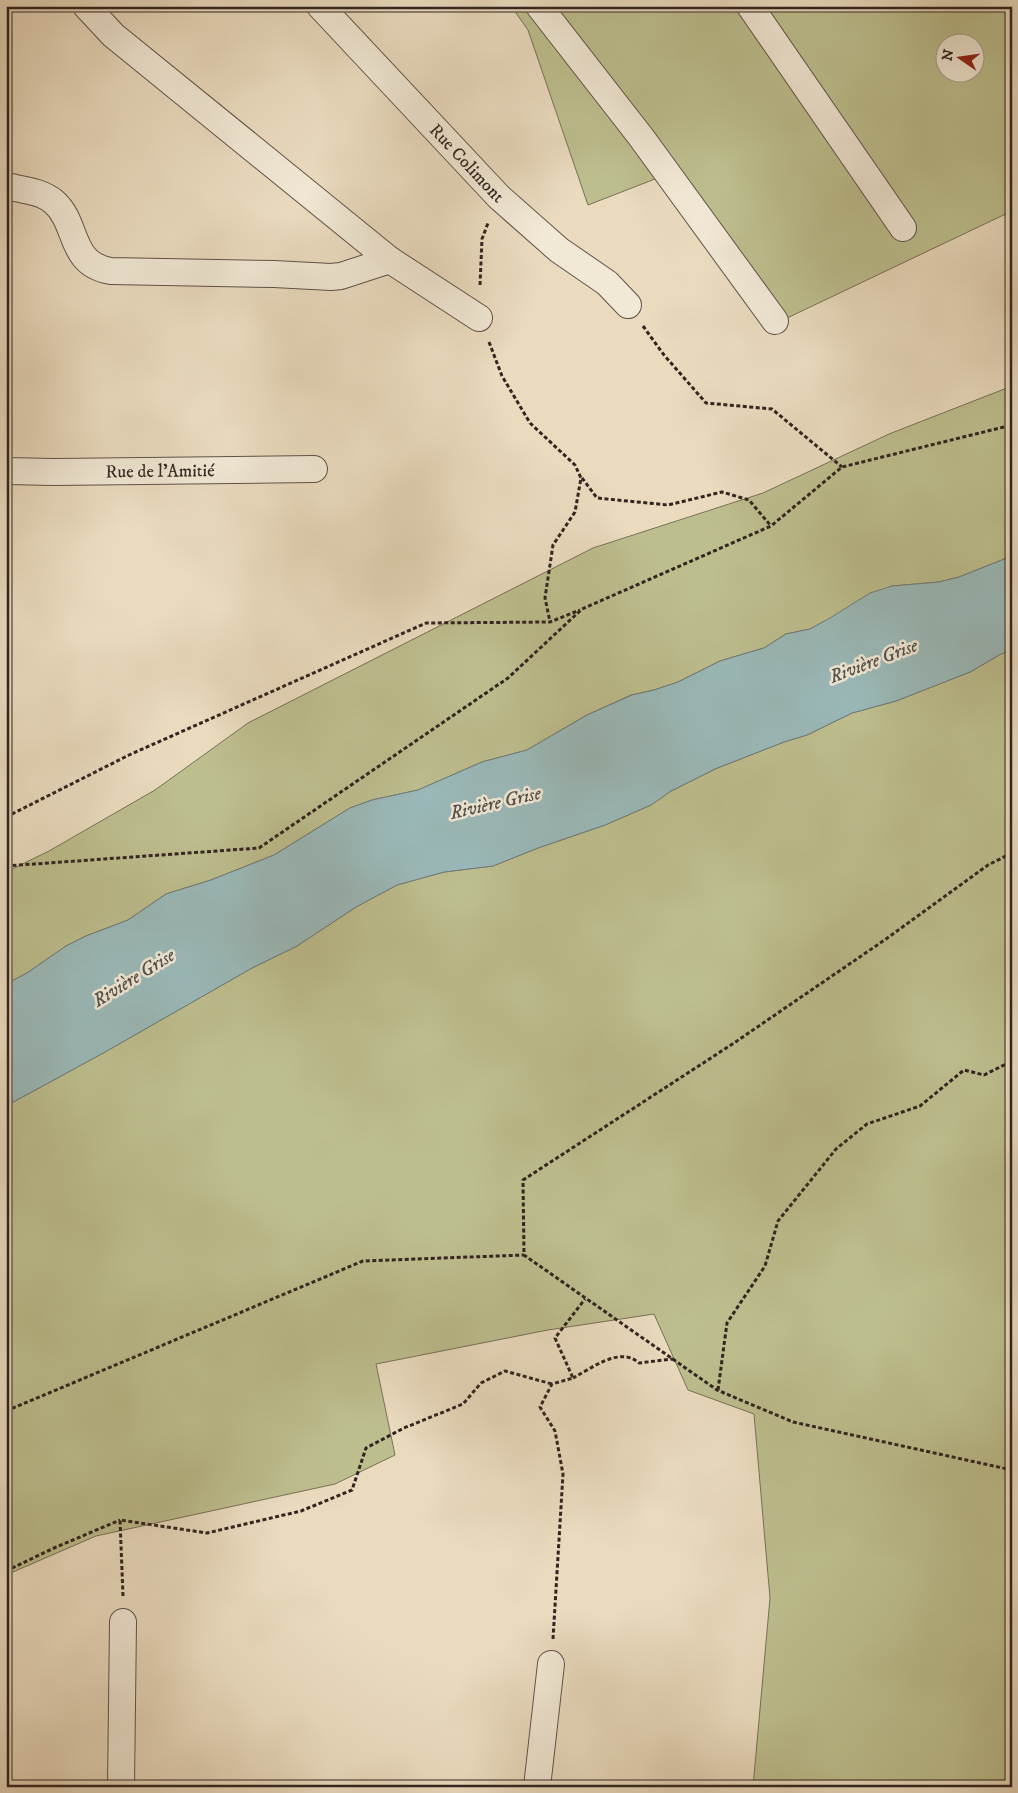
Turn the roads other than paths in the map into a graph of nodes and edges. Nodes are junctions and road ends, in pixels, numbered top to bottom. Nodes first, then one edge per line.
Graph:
1 (86, 6) edge
2 (320, 6) edge
3 (539, 6) edge
4 (750, 6) edge
5 (6, 186) edge
6 (903, 228) dead end
7 (390, 260) junction
8 (628, 305) road end
9 (479, 318) road end
10 (775, 321) dead end
11 (314, 469) dead end
12 (6, 471) edge
13 (124, 1622) road end
14 (551, 1664) road end
15 (121, 1787) edge
16 (537, 1787) edge

1 - 7 street
2 - 8 street, Rue Colimont
3 - 10 street
4 - 6 street
5 - 7 street
7 - 9 street
11 - 12 street, Rue de l'Amitié
13 - 15 street
14 - 16 street

